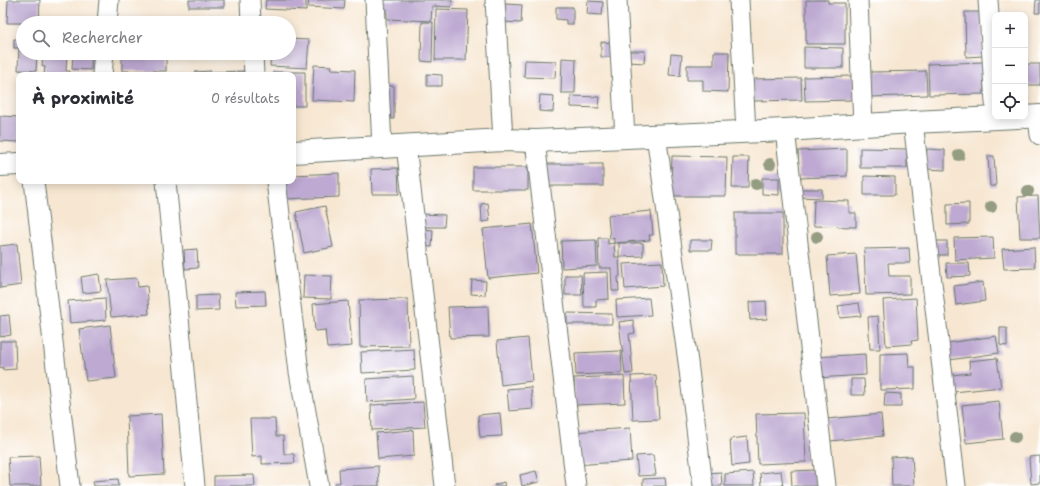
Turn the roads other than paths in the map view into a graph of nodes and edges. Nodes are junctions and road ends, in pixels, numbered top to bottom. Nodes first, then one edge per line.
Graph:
1 (109, 0) edge
2 (250, 0) edge
3 (375, 0) edge
4 (495, 0) edge
5 (617, 0) edge
6 (739, 0) edge
7 (858, 0) edge
8 (988, 0) edge
9 (108, 16) edge
10 (251, 16) edge
11 (103, 60) edge
12 (253, 60) edge
13 (102, 72) edge
14 (254, 72) edge
15 (994, 84) edge
16 (992, 117) edge
17 (913, 122) junction
18 (863, 126) junction
19 (785, 130) junction
20 (746, 132) junction
21 (656, 135) junction
22 (625, 137) junction
23 (503, 140) junction
24 (535, 141) junction
25 (406, 145) junction
26 (382, 146) junction
27 (296, 152) edge
28 (16, 164) edge
29 (0, 165) edge
30 (34, 184) edge
31 (166, 184) edge
32 (276, 184) edge
33 (70, 486) edge
34 (195, 486) edge
35 (319, 486) edge
36 (445, 486) edge
37 (576, 486) edge
38 (703, 486) edge
39 (826, 486) edge
40 (956, 486) edge

1 - 9 street
2 - 10 street
3 - 26 street
4 - 23 street
5 - 22 street
6 - 20 street
7 - 18 street
8 - 15 street
11 - 13 street
12 - 14 street
16 - 17 highway
17 - 18 highway
17 - 40 street
18 - 19 highway
19 - 20 highway
19 - 39 street
20 - 21 highway
21 - 22 highway
21 - 38 street
22 - 24 highway
23 - 24 highway
23 - 25 highway
24 - 37 street
25 - 26 highway
25 - 36 street
26 - 27 highway
28 - 29 highway
30 - 33 street
31 - 34 street
32 - 35 street

